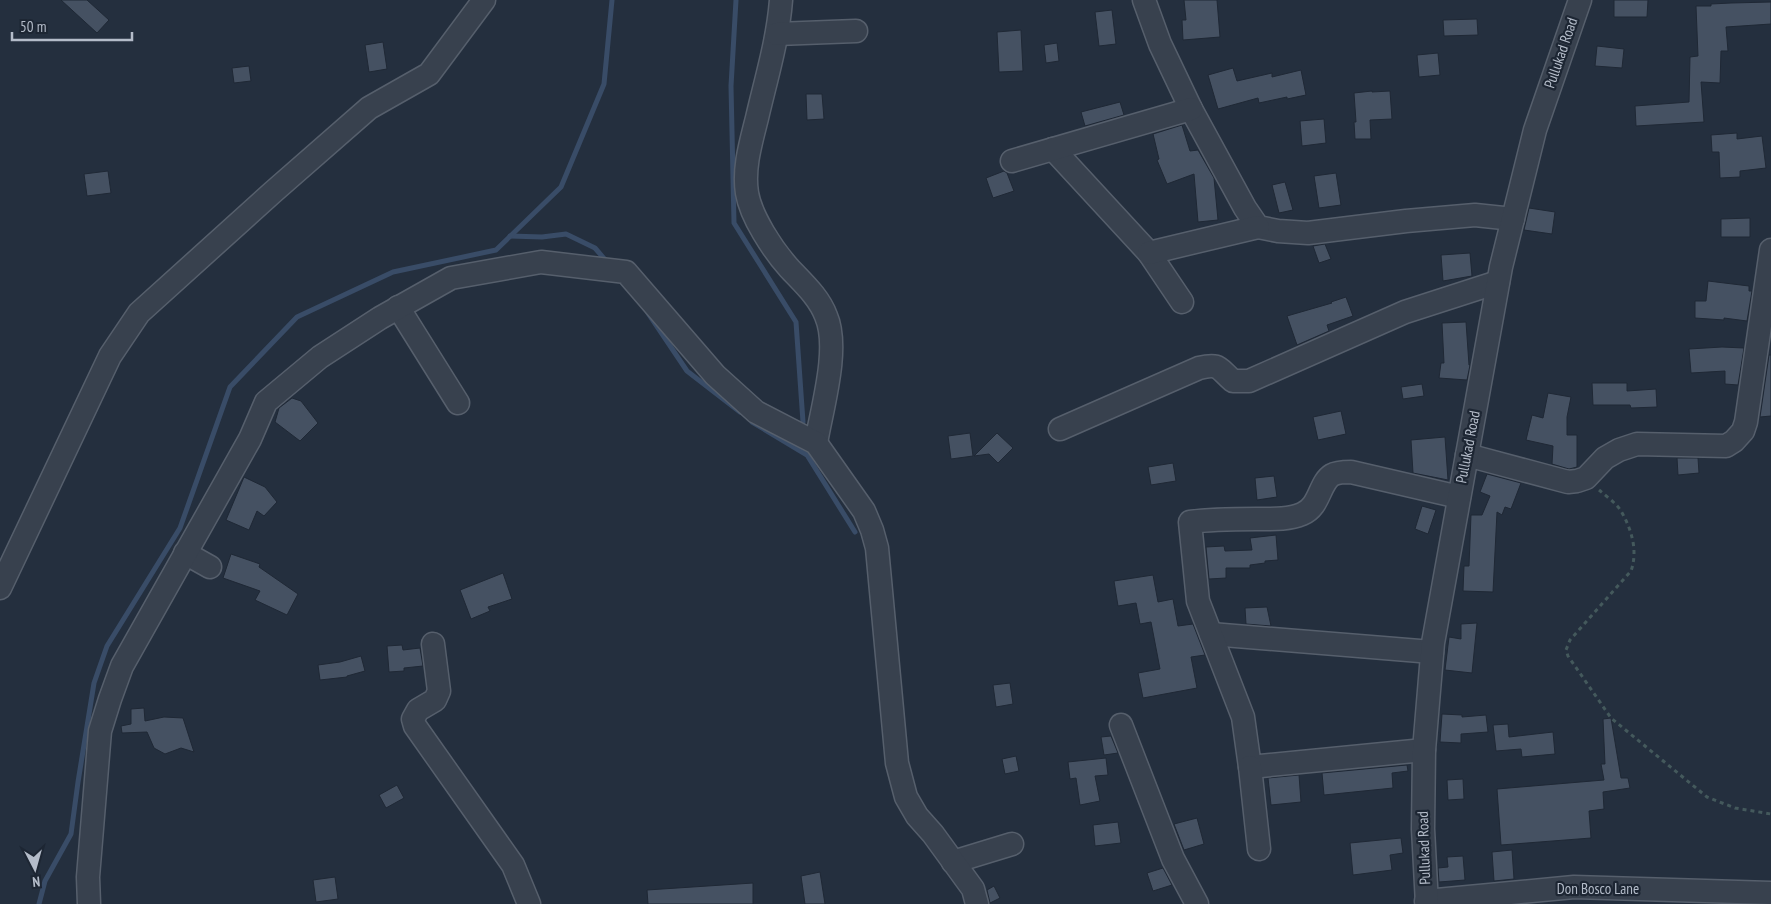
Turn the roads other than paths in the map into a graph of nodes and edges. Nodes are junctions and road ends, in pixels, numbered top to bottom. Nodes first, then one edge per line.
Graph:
1 (484, 0) edge
2 (781, 0) edge
3 (1144, 0) edge
4 (1580, 0) edge
5 (856, 31) dead end
6 (777, 34) junction
7 (1191, 109) junction
8 (1053, 149) junction
9 (1012, 161) dead end
10 (1513, 219) junction
11 (1258, 227) junction
12 (1771, 250) edge
13 (1149, 253) junction
14 (1498, 282) junction
15 (1182, 302) dead end
16 (398, 307) junction
17 (1764, 339) edge
18 (458, 403) dead end
19 (1060, 429) dead end
20 (816, 442) junction
21 (1467, 455) junction
22 (1459, 497) junction
23 (185, 553) junction
24 (210, 567) dead end
25 (0, 588) edge
26 (1211, 634) junction
27 (433, 644) dead end
28 (1432, 652) junction
29 (1122, 725) dead end
30 (1424, 750) junction
31 (1250, 767) junction
32 (1012, 844) dead end
33 (1259, 849) dead end
34 (953, 862) junction
35 (1771, 893) edge
36 (1426, 903) edge
37 (89, 904) edge
38 (529, 904) edge
39 (976, 904) edge
40 (1197, 904) edge

1 - 25 street
2 - 6 street
3 - 7 street
4 - 10 street, Pullukad Road
5 - 6 street
6 - 20 street
7 - 8 street
7 - 11 street
8 - 9 street
8 - 13 street
10 - 11 street
10 - 14 street, Pullukad Road
11 - 13 street
12 - 17 street
13 - 15 street
14 - 19 street
14 - 21 street, Pullukad Road
16 - 18 street
16 - 20 street
16 - 23 street
17 - 21 street
20 - 34 street
21 - 22 street, Pullukad Road
22 - 26 street
22 - 28 street, Pullukad Road
23 - 24 street
23 - 37 street
26 - 28 street
26 - 31 street
27 - 38 street
28 - 30 street, Pullukad Road
29 - 40 street
30 - 31 street
30 - 36 street, Pullukad Road
31 - 33 street
32 - 34 street
34 - 39 street
35 - 36 street, Don Bosco Lane

